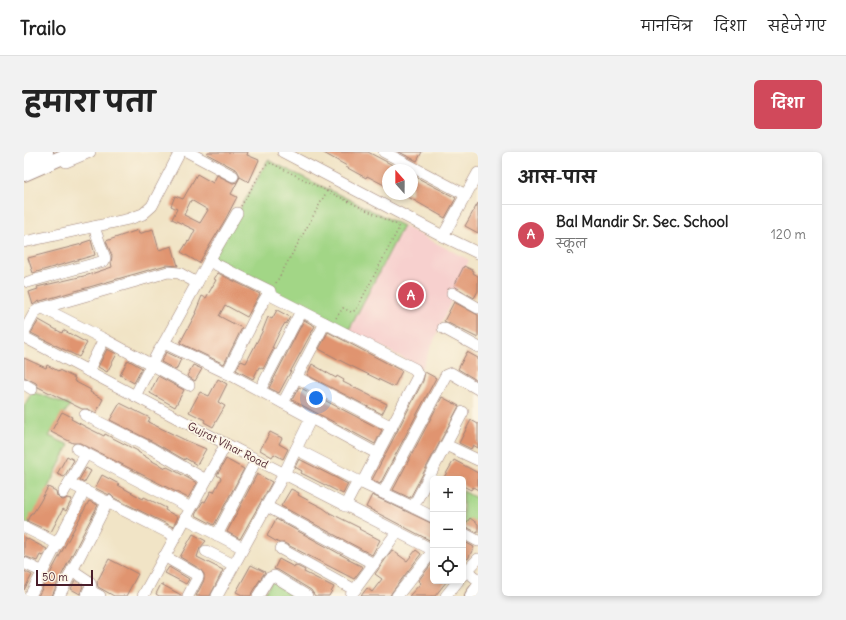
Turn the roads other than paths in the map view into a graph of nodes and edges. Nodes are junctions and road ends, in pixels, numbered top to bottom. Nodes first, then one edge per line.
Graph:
1 (29, 152) edge
2 (46, 152) edge
3 (74, 152) edge
4 (90, 152) edge
5 (180, 152) edge
6 (188, 152) edge
7 (283, 152) edge
8 (384, 152) edge
9 (24, 154) edge
10 (297, 155) edge
11 (24, 162) edge
12 (478, 173) edge
13 (24, 174) edge
14 (233, 176) dead end
15 (24, 182) edge
16 (466, 195) junction
17 (237, 213) road end
18 (94, 227) junction
19 (443, 236) junction
20 (24, 242) edge
21 (478, 253) edge
22 (209, 261) junction
23 (28, 282) dead end
24 (197, 283) junction
25 (269, 292) junction
26 (452, 293) dead end
27 (42, 308) junction
28 (478, 308) edge
29 (302, 312) junction
30 (328, 321) junction
31 (442, 328) dead end
32 (24, 332) edge
33 (24, 337) edge
34 (104, 339) junction
35 (164, 343) junction
36 (478, 347) edge
37 (152, 364) junction
38 (88, 371) junction
39 (227, 373) junction
40 (296, 378) junction
41 (189, 385) dead end
42 (478, 389) edge
43 (260, 390) junction
44 (135, 396) junction
45 (283, 403) junction
46 (463, 412) dead end
47 (85, 415) dead end
48 (311, 418) junction
49 (392, 427) junction
50 (226, 444) junction
51 (446, 444) junction
52 (296, 449) junction
53 (378, 454) junction
54 (256, 460) junction
55 (478, 460) edge
56 (284, 474) junction
57 (206, 480) junction
58 (360, 482) junction
59 (70, 483) junction
60 (85, 490) junction
61 (63, 492) dead end
62 (383, 493) junction
63 (108, 501) junction
64 (266, 506) junction
65 (345, 506) junction
66 (413, 507) junction
67 (188, 513) junction
68 (430, 516) edge
69 (24, 527) edge
70 (397, 532) junction
71 (466, 534) edge
72 (217, 535) junction
73 (175, 536) junction
74 (478, 540) edge
75 (58, 544) junction
76 (243, 548) junction
77 (430, 549) edge
78 (281, 550) dead end
79 (206, 551) dead end
80 (430, 555) edge
81 (164, 556) junction
82 (478, 559) edge
83 (24, 563) edge
84 (374, 564) junction
85 (234, 565) junction
86 (466, 569) edge
87 (72, 570) junction
88 (43, 572) junction
89 (466, 572) edge
90 (478, 580) edge
91 (456, 584) edge
92 (478, 588) edge
93 (87, 593) edge
94 (353, 593) edge
95 (30, 596) edge
96 (59, 596) edge
97 (100, 596) edge
98 (143, 596) edge
99 (188, 596) edge
100 (217, 596) edge
101 (258, 596) edge
102 (307, 596) edge
103 (397, 596) edge
104 (446, 596) edge
105 (472, 596) edge

1 - 9 street
2 - 11 main road
3 - 13 main road
4 - 15 street
5 - 18 street
6 - 14 street
7 - 10 street
8 - 16 street
10 - 19 street
12 - 16 street
16 - 19 street
17 - 22 street
18 - 20 street
18 - 23 street
19 - 21 street
22 - 24 street
22 - 25 street
24 - 27 street
24 - 35 street
25 - 29 street
25 - 39 street
26 - 28 street
27 - 32 street
27 - 34 street
29 - 30 street
29 - 43 street
30 - 40 street
30 - 49 street
31 - 36 street
33 - 38 street, Gujrat Vihar Road
34 - 37 street
34 - 38 street
35 - 37 street
35 - 39 street
37 - 41 street
37 - 44 street
38 - 44 street, Gujrat Vihar Road
39 - 43 street
40 - 45 street
40 - 49 street
42 - 62 street
43 - 45 street
44 - 50 street, Gujrat Vihar Road
45 - 48 street
46 - 51 street
47 - 57 street
48 - 52 street
48 - 53 street
49 - 53 street
50 - 54 street, Gujrat Vihar Road
50 - 57 street
51 - 55 street
51 - 66 street
52 - 56 street
52 - 58 street
53 - 58 street
54 - 56 street, Gujrat Vihar Road
54 - 72 street
56 - 64 street
56 - 65 street, Gujrat Vihar Road
57 - 67 street
58 - 62 street
58 - 65 street
59 - 60 street
59 - 61 street
59 - 67 street
60 - 63 street
60 - 75 street
62 - 66 street
63 - 73 street
63 - 87 street
64 - 76 street
64 - 84 street
65 - 70 street, Gujrat Vihar Road
66 - 68 street
67 - 72 street
67 - 73 street
69 - 75 street
70 - 77 street, Gujrat Vihar Road
70 - 84 street
71 - 74 street
72 - 76 street
73 - 81 street
75 - 88 street
76 - 85 street
78 - 94 street
79 - 85 street
80 - 103 street
81 - 98 street
81 - 99 street
82 - 86 street
83 - 88 street
84 - 94 street
85 - 100 street
87 - 93 street
87 - 96 street
88 - 95 street
89 - 90 street
91 - 104 street
92 - 105 main road
93 - 97 street
101 - 102 street

